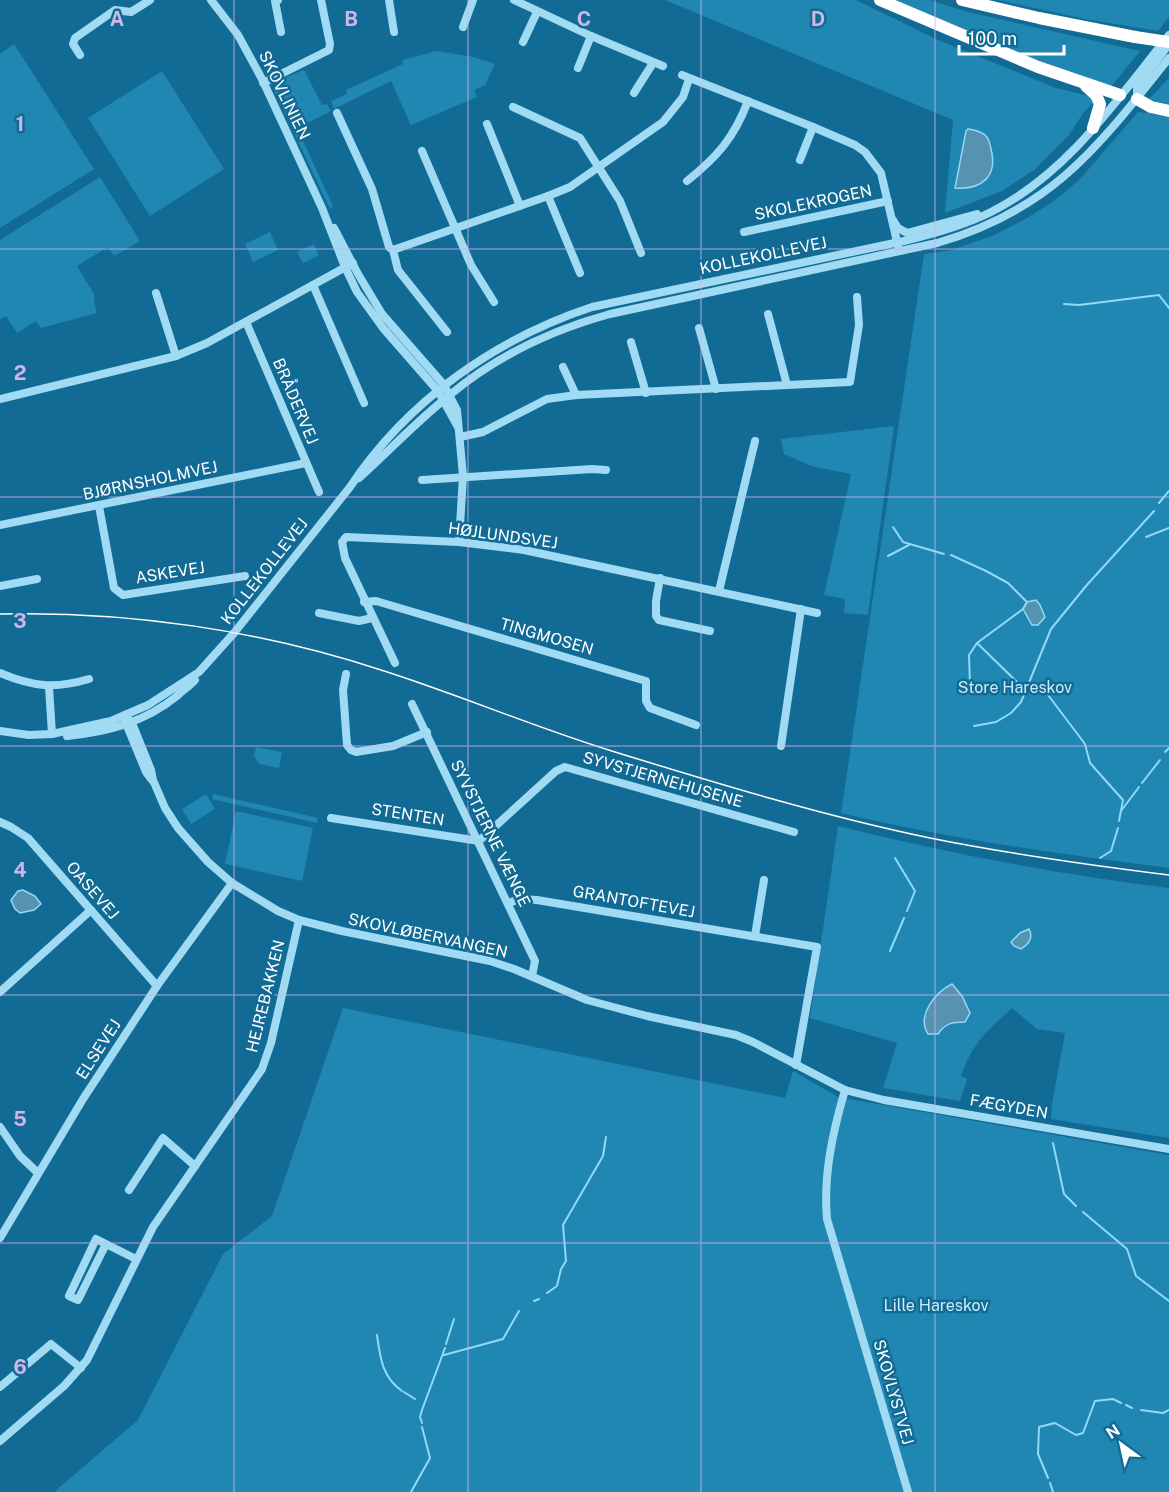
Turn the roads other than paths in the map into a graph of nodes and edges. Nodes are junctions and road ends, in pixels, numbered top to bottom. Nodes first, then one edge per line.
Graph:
1 (150, 0) edge
2 (211, 0) edge
3 (278, 0) edge
4 (321, 0) edge
5 (389, 0) edge
6 (474, 0) edge
7 (513, 0) edge
8 (880, 0) edge
9 (962, 0) edge
10 (537, 12) junction
11 (463, 27) dead end
12 (281, 32) dead end
13 (394, 33) dead end
14 (1169, 35) edge
15 (591, 36) junction
16 (523, 42) dead end
17 (1169, 43) edge
18 (80, 55) dead end
19 (1169, 58) edge
20 (652, 63) junction
21 (663, 66) dead end
22 (578, 68) dead end
23 (1080, 82) junction
24 (263, 83) junction
25 (634, 93) dead end
26 (1120, 95) junction
27 (1137, 99) junction
28 (748, 101) junction
29 (513, 107) dead end
30 (1169, 111) edge
31 (337, 114) dead end
32 (487, 124) dead end
33 (813, 127) junction
34 (1093, 129) junction
35 (422, 151) dead end
36 (800, 160) dead end
37 (599, 166) junction
38 (687, 181) dead end
39 (548, 196) junction
40 (888, 201) junction
41 (520, 206) junction
42 (993, 211) junction
43 (891, 217) junction
44 (456, 228) junction
45 (744, 232) dead end
46 (898, 248) junction
47 (393, 250) junction
48 (641, 253) dead end
49 (349, 265) junction
50 (580, 273) dead end
51 (313, 285) junction
52 (156, 293) dead end
53 (857, 297) dead end
54 (494, 302) dead end
55 (768, 314) dead end
56 (246, 322) junction
57 (699, 328) dead end
58 (447, 332) dead end
59 (631, 342) dead end
60 (176, 356) junction
61 (563, 366) dead end
62 (787, 386) junction
63 (441, 388) junction
64 (716, 389) junction
65 (646, 393) junction
66 (576, 395) junction
67 (447, 397) junction
68 (0, 399) edge
69 (364, 403) dead end
70 (460, 437) junction
71 (755, 441) dead end
72 (306, 463) junction
73 (606, 470) dead end
74 (463, 476) junction
75 (422, 480) dead end
76 (350, 487) junction
77 (319, 492) dead end
78 (99, 506) junction
79 (0, 525) edge
80 (459, 542) junction
81 (245, 576) dead end
82 (660, 578) junction
83 (37, 579) dead end
84 (0, 585) edge
85 (719, 591) junction
86 (364, 602) junction
87 (801, 609) junction
88 (319, 613) dead end
89 (817, 613) dead end
90 (372, 618) junction
91 (710, 631) dead end
92 (395, 663) dead end
93 (199, 672) junction
94 (0, 673) edge
95 (347, 674) dead end
96 (89, 679) dead end
97 (49, 687) junction
98 (412, 704) dead end
99 (125, 715) junction
100 (129, 724) junction
101 (696, 725) dead end
102 (0, 731) edge
103 (427, 732) junction
104 (52, 734) junction
105 (781, 746) dead end
106 (331, 818) dead end
107 (0, 822) edge
108 (794, 832) dead end
109 (479, 841) junction
110 (764, 880) dead end
111 (232, 883) junction
112 (509, 903) junction
113 (91, 910) junction
114 (299, 920) junction
115 (755, 936) junction
116 (532, 976) junction
117 (157, 986) junction
118 (0, 992) edge
119 (796, 1065) junction
120 (845, 1090) junction
121 (0, 1127) edge
122 (1169, 1149) edge
123 (195, 1166) junction
124 (38, 1173) junction
125 (129, 1190) dead end
126 (0, 1238) edge
127 (106, 1244) junction
128 (136, 1258) junction
129 (81, 1368) junction
130 (0, 1387) edge
131 (0, 1441) edge
132 (908, 1492) edge

1 - 18 street
2 - 24 street, SKOVLINIEN
3 - 12 street
4 - 24 street
5 - 13 street
6 - 11 street
7 - 10 street
8 - 23 highway
9 - 17 highway, bridge
10 - 15 street
10 - 16 street
14 - 26 street, KOLLEKOLLEVEJ
15 - 20 street
15 - 22 street
17 - 27 street
19 - 27 street, KOLLEKOLLEVEJ
20 - 21 street
20 - 25 street
23 - 26 highway
23 - 34 highway
24 - 49 street, SKOVLINIEN
26 - 27 street
26 - 34 street, KOLLEKOLLEVEJ
27 - 30 highway
27 - 46 street, KOLLEKOLLEVEJ
28 - 33 street, SKOLEKROGEN
28 - 37 street, SKOLEKROGEN
28 - 38 street
29 - 37 street
31 - 47 street
32 - 41 street
33 - 36 street
33 - 40 street, SKOLEKROGEN
34 - 42 street, KOLLEKOLLEVEJ
35 - 44 street
37 - 39 street
37 - 48 street
39 - 41 street
39 - 50 street
40 - 43 street, SKOLEKROGEN
40 - 45 street, SKOLEKROGEN
41 - 44 street
42 - 43 street
42 - 46 street, KOLLEKOLLEVEJ
43 - 46 street, SKOLEKROGEN
44 - 47 street
44 - 54 street
46 - 63 street, KOLLEKOLLEVEJ
46 - 67 street, KOLLEKOLLEVEJ
47 - 58 street
49 - 51 street
49 - 63 street, SKOVLINIEN
51 - 56 street
51 - 69 street
52 - 60 street
53 - 62 street
55 - 62 street
56 - 60 street
56 - 72 street, BRÅDERVEJ
57 - 64 street
59 - 65 street
60 - 68 street
61 - 66 street
62 - 64 street
63 - 67 street, SKOVLINIEN
63 - 76 street, KOLLEKOLLEVEJ
64 - 65 street
65 - 66 street
66 - 70 street
67 - 70 street, SKOVLINIEN
67 - 76 street, KOLLEKOLLEVEJ
70 - 74 street, SKOVLINIEN
71 - 85 street
72 - 77 street, BRÅDERVEJ
72 - 78 street, BJØRNSHOLMVEJ
73 - 74 street
74 - 75 street
74 - 80 street, SKOVLINIEN
76 - 93 street, KOLLEKOLLEVEJ
78 - 79 street, BJØRNSHOLMVEJ
78 - 81 street, ASKEVEJ
80 - 82 street, HØJLUNDSVEJ
80 - 86 street, HØJLUNDSVEJ
82 - 85 street, HØJLUNDSVEJ
82 - 91 street
83 - 84 street
85 - 87 street, HØJLUNDSVEJ
86 - 90 street
86 - 101 street, TINGMOSEN
87 - 89 street, HØJLUNDSVEJ
87 - 105 street
88 - 90 street
90 - 92 street
93 - 99 street, KOLLEKOLLEVEJ
93 - 100 street, KOLLEKOLLEVEJ
94 - 97 street
95 - 103 street
96 - 97 street
97 - 104 street
98 - 103 street, SYVSTJERNE VÆNGE
99 - 100 street, SKOVLØBERVANGEN
99 - 104 street, KOLLEKOLLEVEJ
100 - 104 street, KOLLEKOLLEVEJ
100 - 111 street, SKOVLØBERVANGEN
102 - 104 street, KOLLEKOLLEVEJ
103 - 109 street, SYVSTJERNE VÆNGE
106 - 109 street, STENTEN
107 - 113 street, OASEVEJ
108 - 109 street, SYVSTJERNEHUSENE
109 - 112 street, SYVSTJERNE VÆNGE
110 - 115 street
111 - 114 street, SKOVLØBERVANGEN
111 - 117 street, ELSEVEJ
112 - 115 street, GRANTOFTEVEJ
112 - 116 street, SYVSTJERNE VÆNGE
113 - 117 street, OASEVEJ
113 - 118 street
114 - 116 street, SKOVLØBERVANGEN
114 - 123 street, HEJREBAKKEN
115 - 119 street, GRANTOFTEVEJ
116 - 119 street, SKOVLØBERVANGEN
117 - 124 street, ELSEVEJ
119 - 120 street, SKOVLØBERVANGEN
120 - 122 street, FÆGYDEN
120 - 132 street, SKOVLYSTVEJ
121 - 124 street
123 - 125 street
123 - 128 street, HEJREBAKKEN
124 - 126 street, ELSEVEJ
127 - 127 street
127 - 128 street
128 - 129 street, HEJREBAKKEN
129 - 130 street
129 - 131 street, HEJREBAKKEN

